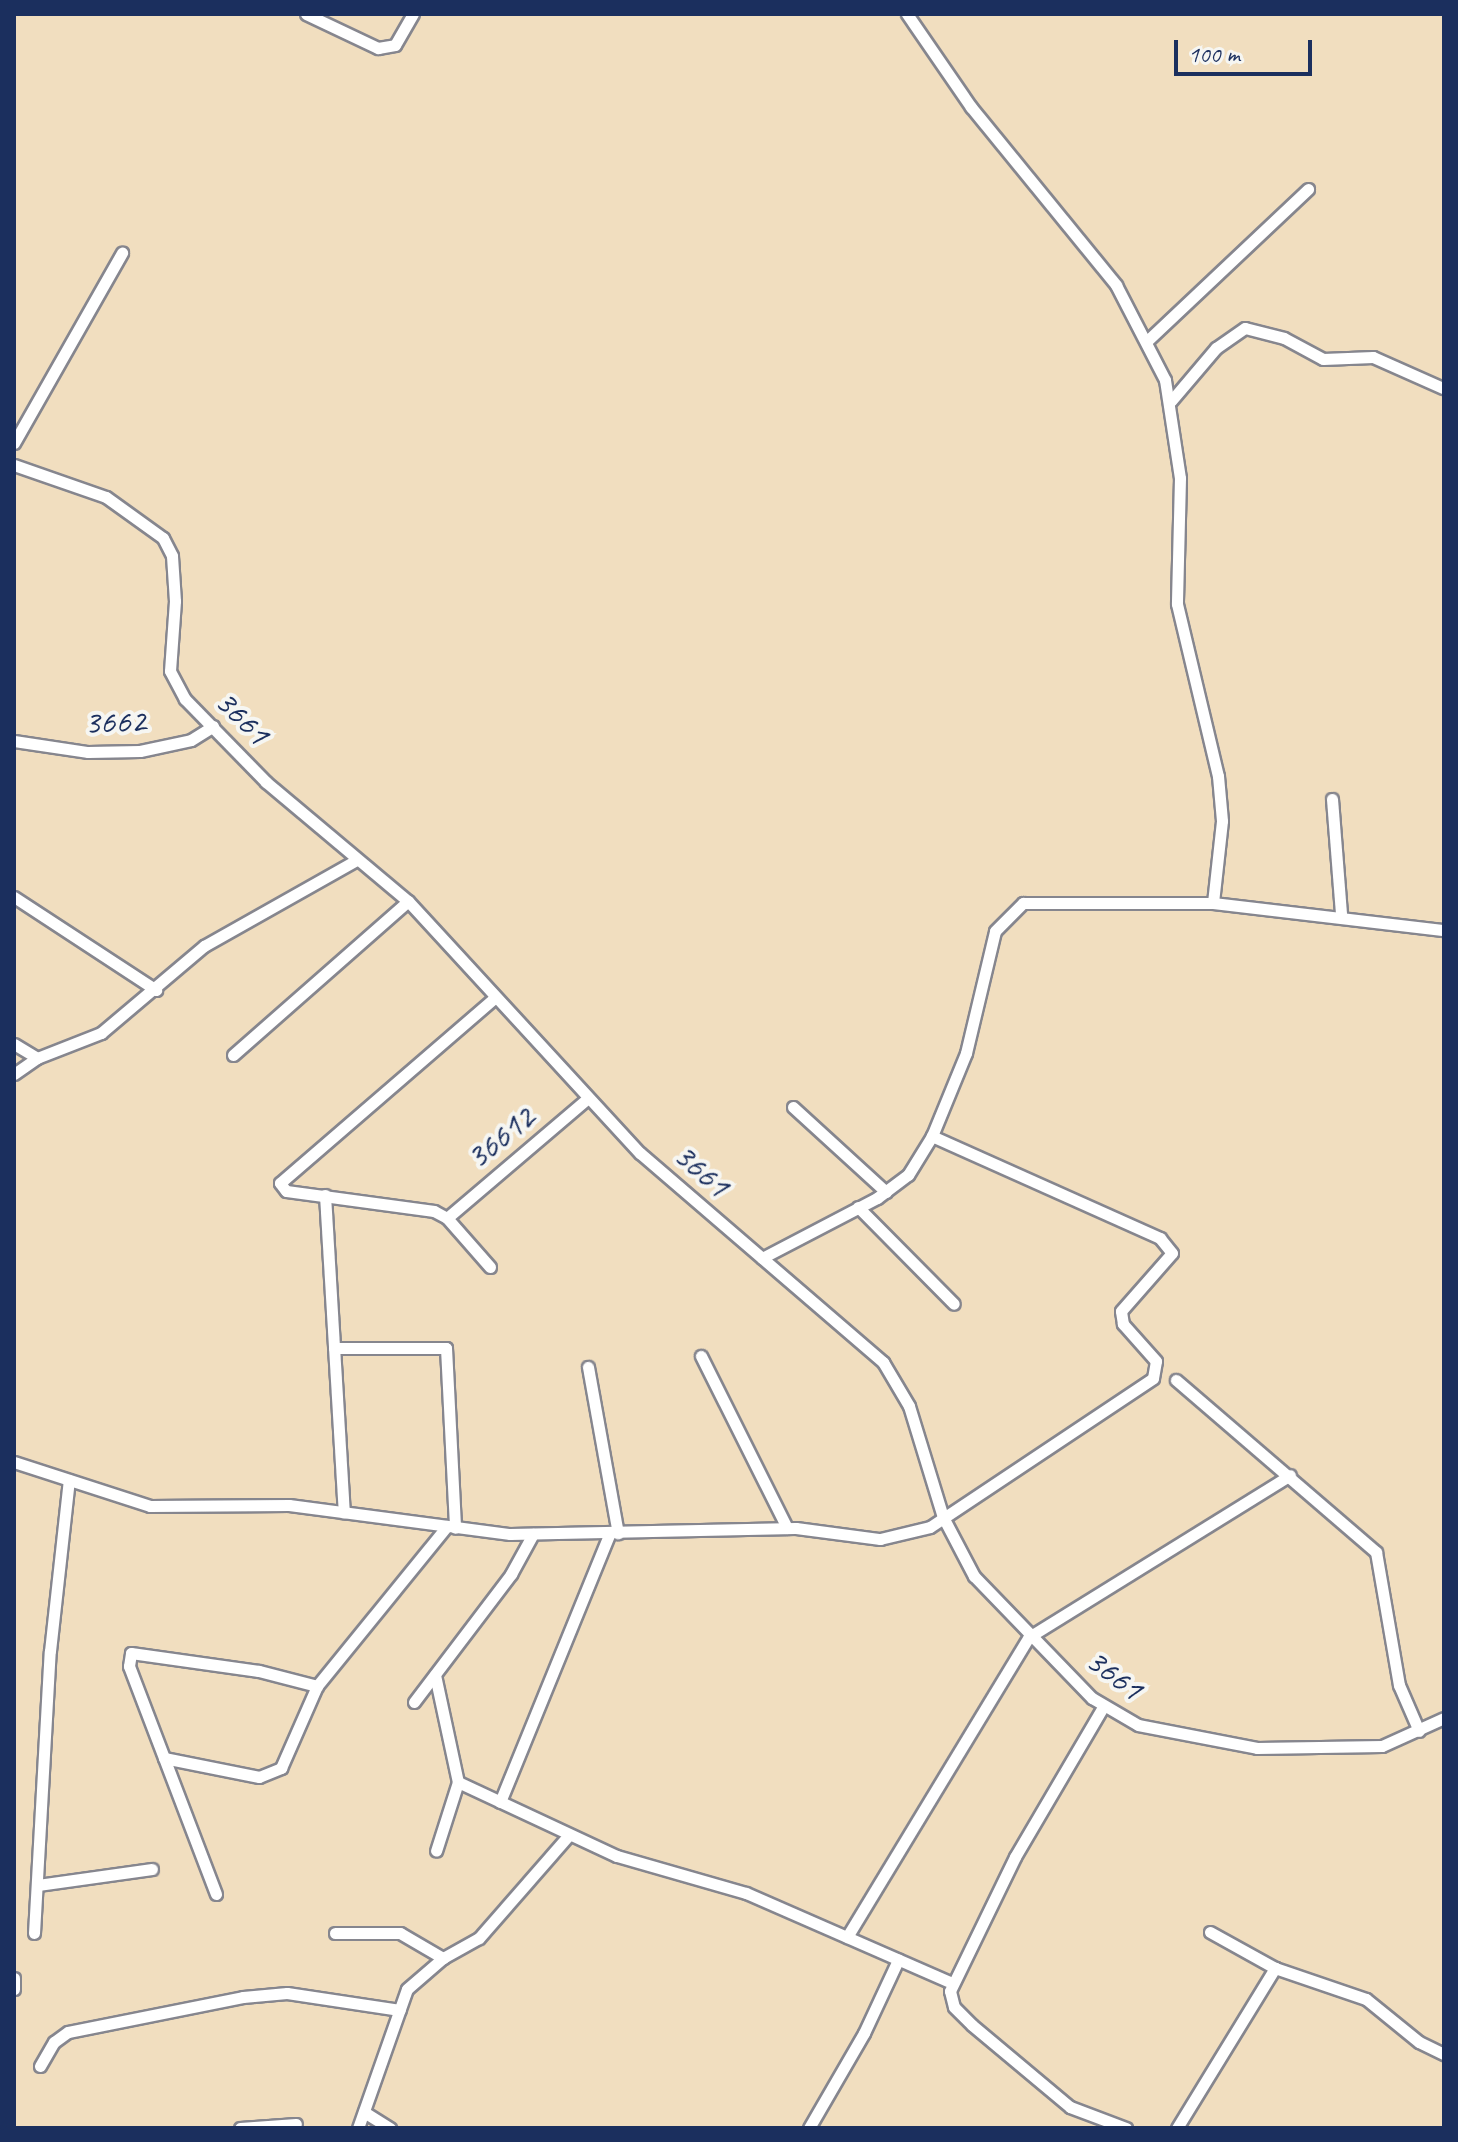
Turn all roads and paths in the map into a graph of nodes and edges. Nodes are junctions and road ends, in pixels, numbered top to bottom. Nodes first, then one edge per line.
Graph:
1 (306, 14) edge
2 (413, 14) edge
3 (907, 14) edge
4 (1308, 189) dead end
5 (122, 253) dead end
6 (1148, 340) junction
7 (1443, 388) edge
8 (1171, 401) junction
9 (14, 443) edge
10 (14, 465) edge
11 (213, 726) junction
12 (14, 741) edge
13 (1332, 799) dead end
14 (355, 861) junction
15 (14, 897) edge
16 (408, 901) junction
17 (1213, 903) junction
18 (1341, 914) junction
19 (1444, 930) edge
20 (156, 990) junction
21 (494, 998) junction
22 (14, 1044) edge
23 (233, 1055) dead end
24 (37, 1058) junction
25 (14, 1074) edge
26 (588, 1098) junction
27 (793, 1107) dead end
28 (932, 1136) junction
29 (886, 1192) junction
30 (325, 1195) junction
31 (858, 1207) junction
32 (447, 1218) junction
33 (762, 1258) junction
34 (490, 1267) dead end
35 (954, 1304) dead end
36 (334, 1348) junction
37 (701, 1356) dead end
38 (588, 1367) dead end
39 (1176, 1380) dead end
40 (14, 1462) edge
41 (1290, 1475) junction
42 (69, 1480) junction
43 (344, 1512) junction
44 (943, 1517) junction
45 (451, 1527) junction
46 (787, 1528) junction
47 (614, 1533) junction
48 (533, 1534) junction
49 (1029, 1637) junction
50 (435, 1675) junction
51 (317, 1686) junction
52 (414, 1702) dead end
53 (1103, 1707) junction
54 (1444, 1718) edge
55 (1419, 1731) junction
56 (164, 1758) junction
57 (458, 1782) junction
58 (500, 1802) junction
59 (569, 1835) junction
60 (436, 1851) dead end
61 (152, 1869) dead end
62 (38, 1885) junction
63 (216, 1894) dead end
64 (1210, 1932) dead end
65 (34, 1933) dead end
66 (335, 1933) dead end
67 (847, 1937) junction
68 (443, 1958) junction
69 (898, 1960) junction
70 (1275, 1968) junction
71 (14, 1978) edge
72 (952, 1983) junction
73 (14, 1989) edge
74 (400, 2010) junction
75 (1444, 2054) edge
76 (40, 2066) dead end
77 (364, 2112) junction
78 (296, 2124) dead end
79 (240, 2128) edge
80 (358, 2128) edge
81 (390, 2128) edge
82 (809, 2128) edge
83 (1126, 2128) edge
84 (1177, 2128) edge

1 - 2 street
3 - 6 street
4 - 6 street
5 - 9 street
6 - 8 street
7 - 8 street
8 - 17 street
10 - 11 street, 3661
11 - 12 street, 3662
11 - 14 street, 3661
13 - 18 street
14 - 16 street, 3661
14 - 20 street
15 - 20 street
16 - 21 street, 3661
16 - 23 street
17 - 18 street
17 - 28 street
18 - 19 street
20 - 24 street
21 - 26 street, 3661
21 - 30 street
22 - 24 street
24 - 25 street
26 - 32 street, 36612
26 - 33 street, 3661
27 - 29 street
28 - 29 street
28 - 44 street
29 - 31 street
30 - 32 street
30 - 36 street
31 - 33 street
31 - 35 street
32 - 34 street
33 - 44 street, 3661
36 - 43 street
36 - 45 street
37 - 46 street
38 - 47 street
39 - 41 street
40 - 42 street
41 - 49 street
41 - 55 street
42 - 43 street
42 - 62 street
43 - 45 street
44 - 46 street
44 - 49 street, 3661
45 - 48 street
45 - 51 street
46 - 47 street
47 - 48 street
47 - 58 street
48 - 50 street
49 - 53 street, 3661
49 - 67 street
50 - 52 street
50 - 57 street
51 - 56 street
51 - 56 street
53 - 55 street, 3661
53 - 72 street
54 - 55 street, 3661
56 - 63 street
57 - 58 street
57 - 60 street
58 - 59 street
59 - 67 street
59 - 68 street
61 - 62 street
62 - 65 street
64 - 70 street
66 - 68 street
67 - 69 street
68 - 74 street
69 - 72 street
69 - 82 street
70 - 75 street
70 - 84 street
71 - 73 street
72 - 83 street
74 - 76 street
74 - 77 street
77 - 80 street
77 - 81 street
78 - 79 street

